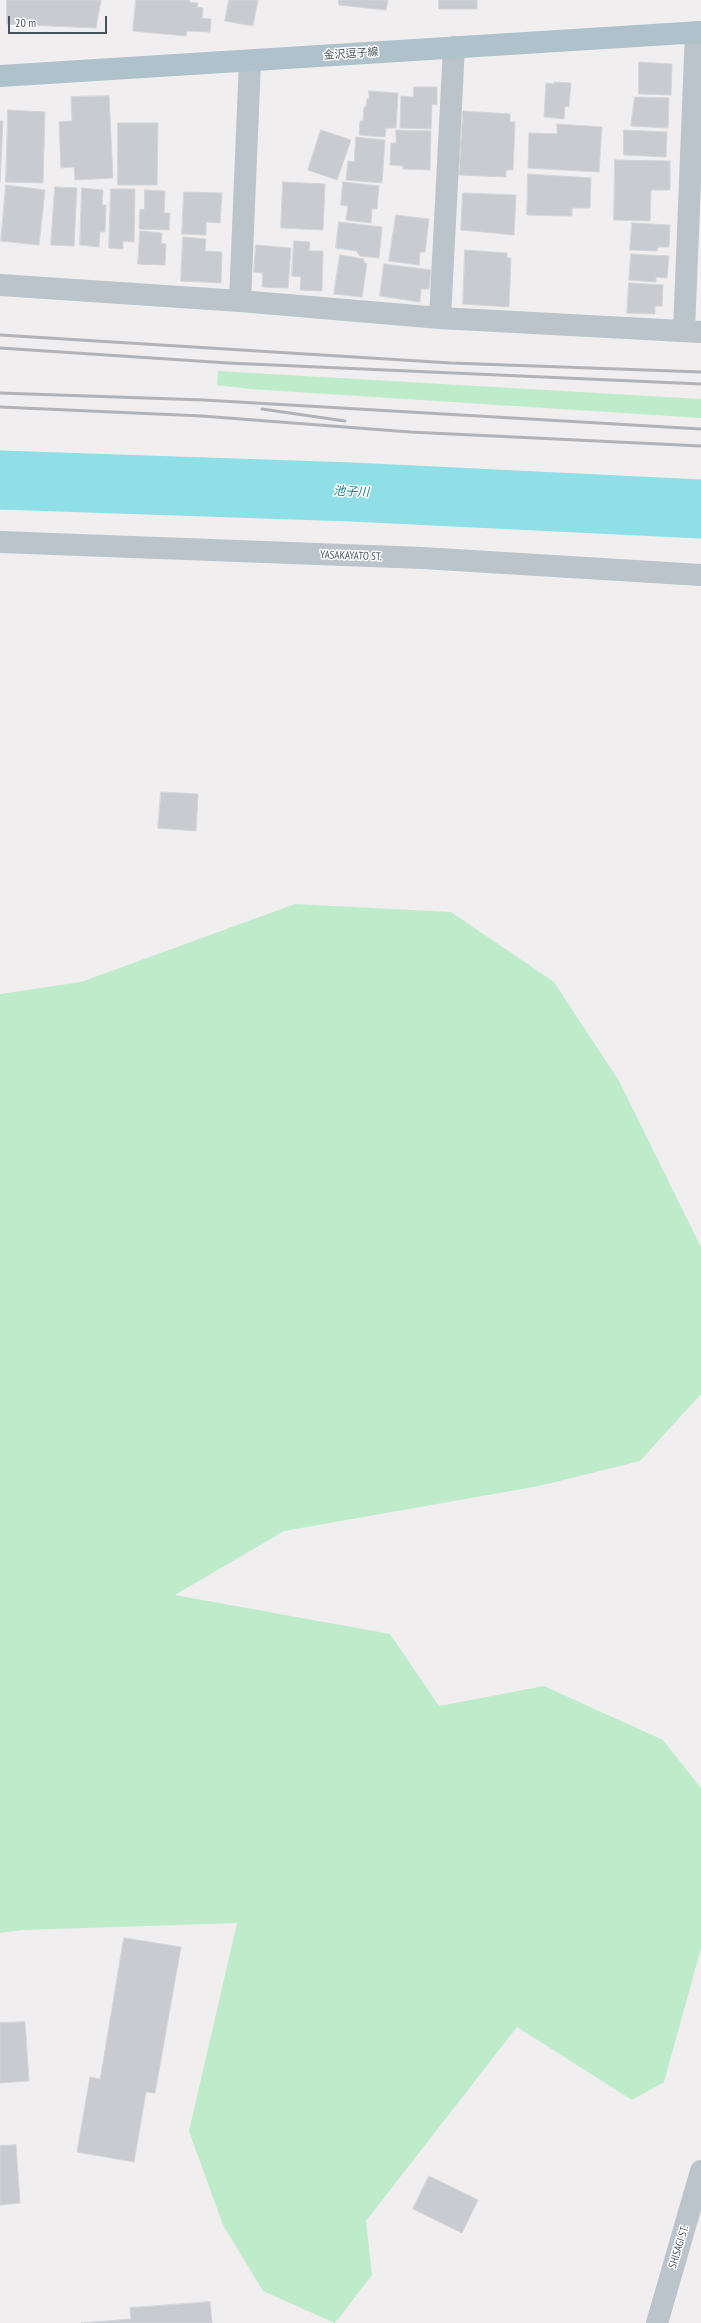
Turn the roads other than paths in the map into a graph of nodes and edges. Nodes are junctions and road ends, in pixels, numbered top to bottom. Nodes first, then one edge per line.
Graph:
1 (699, 32) edge
2 (454, 47) junction
3 (250, 61) junction
4 (0, 76) edge
5 (0, 285) edge
6 (240, 301) junction
7 (440, 318) junction
8 (693, 332) edge
9 (0, 542) edge
10 (701, 575) edge
11 (701, 2171) edge
12 (657, 2323) edge

1 - 2 main road, 金沢逗子線
1 - 8 street
2 - 3 main road, 金沢逗子線
2 - 7 street
3 - 4 main road, 金沢逗子線
3 - 6 street
5 - 6 street
6 - 7 street
7 - 8 street
9 - 10 street, YASAKAYATO ST.
11 - 12 street, SHISAGI ST.

